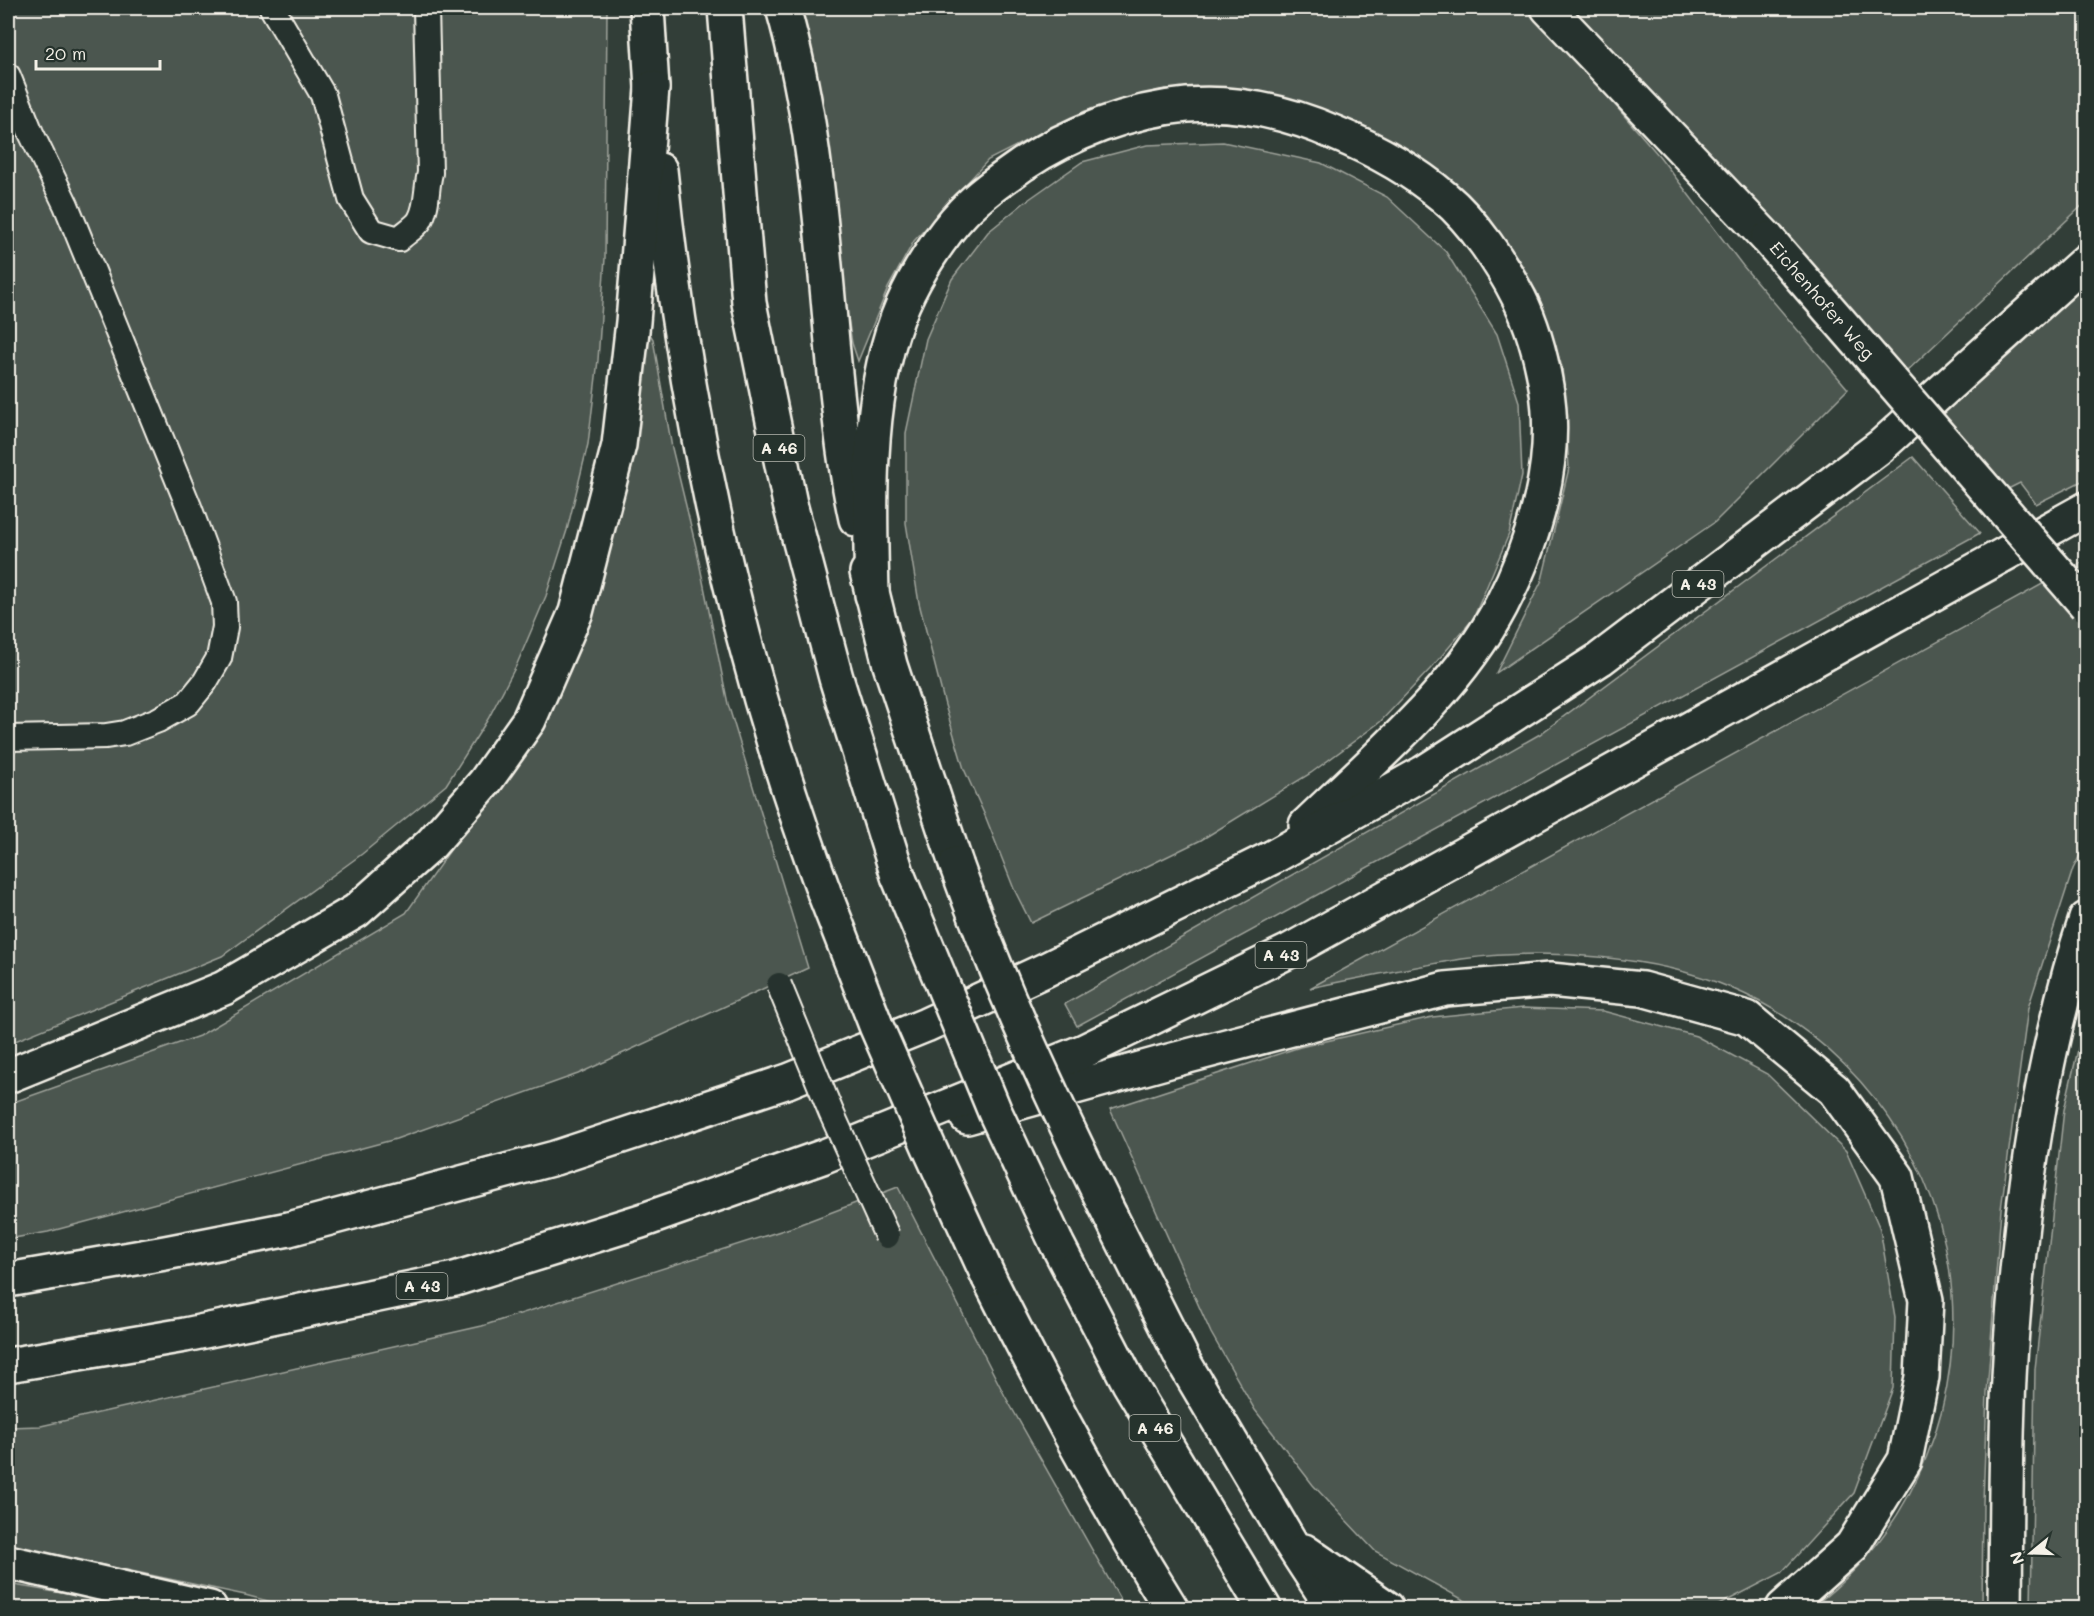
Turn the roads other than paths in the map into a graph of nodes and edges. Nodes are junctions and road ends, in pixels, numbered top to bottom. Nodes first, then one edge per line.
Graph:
1 (272, 8) edge
2 (426, 8) edge
3 (647, 8) edge
4 (724, 8) edge
5 (783, 8) edge
6 (1548, 8) edge
7 (8, 76) edge
8 (652, 88) junction
9 (2086, 261) edge
10 (2086, 509) edge
11 (872, 595) junction
12 (2086, 605) edge
13 (8, 738) edge
14 (1273, 857) junction
15 (2086, 919) edge
16 (778, 985) dead end
17 (8, 1076) edge
18 (840, 1150) junction
19 (887, 1236) dead end
20 (8, 1280) edge
21 (8, 1365) edge
22 (1290, 1542) junction
23 (8, 1562) edge
24 (210, 1608) edge
25 (1172, 1608) edge
26 (1264, 1608) edge
27 (1334, 1608) edge
28 (1387, 1608) edge
29 (1783, 1608) edge
30 (2005, 1608) edge

1 - 2 lane
3 - 8 main road
4 - 26 main road, A 46, bridge
5 - 11 main road
6 - 12 main road, Eichenhofer Weg, bridge
7 - 13 lane
8 - 17 main road
8 - 25 main road, bridge
9 - 14 main road, A 43
10 - 18 main road, A 43
11 - 14 main road
11 - 22 main road, bridge
14 - 20 main road, A 43
15 - 30 main road
16 - 19 lane, bridge
18 - 21 main road, A 43
18 - 29 main road
22 - 27 main road
22 - 28 main road
23 - 24 main road

